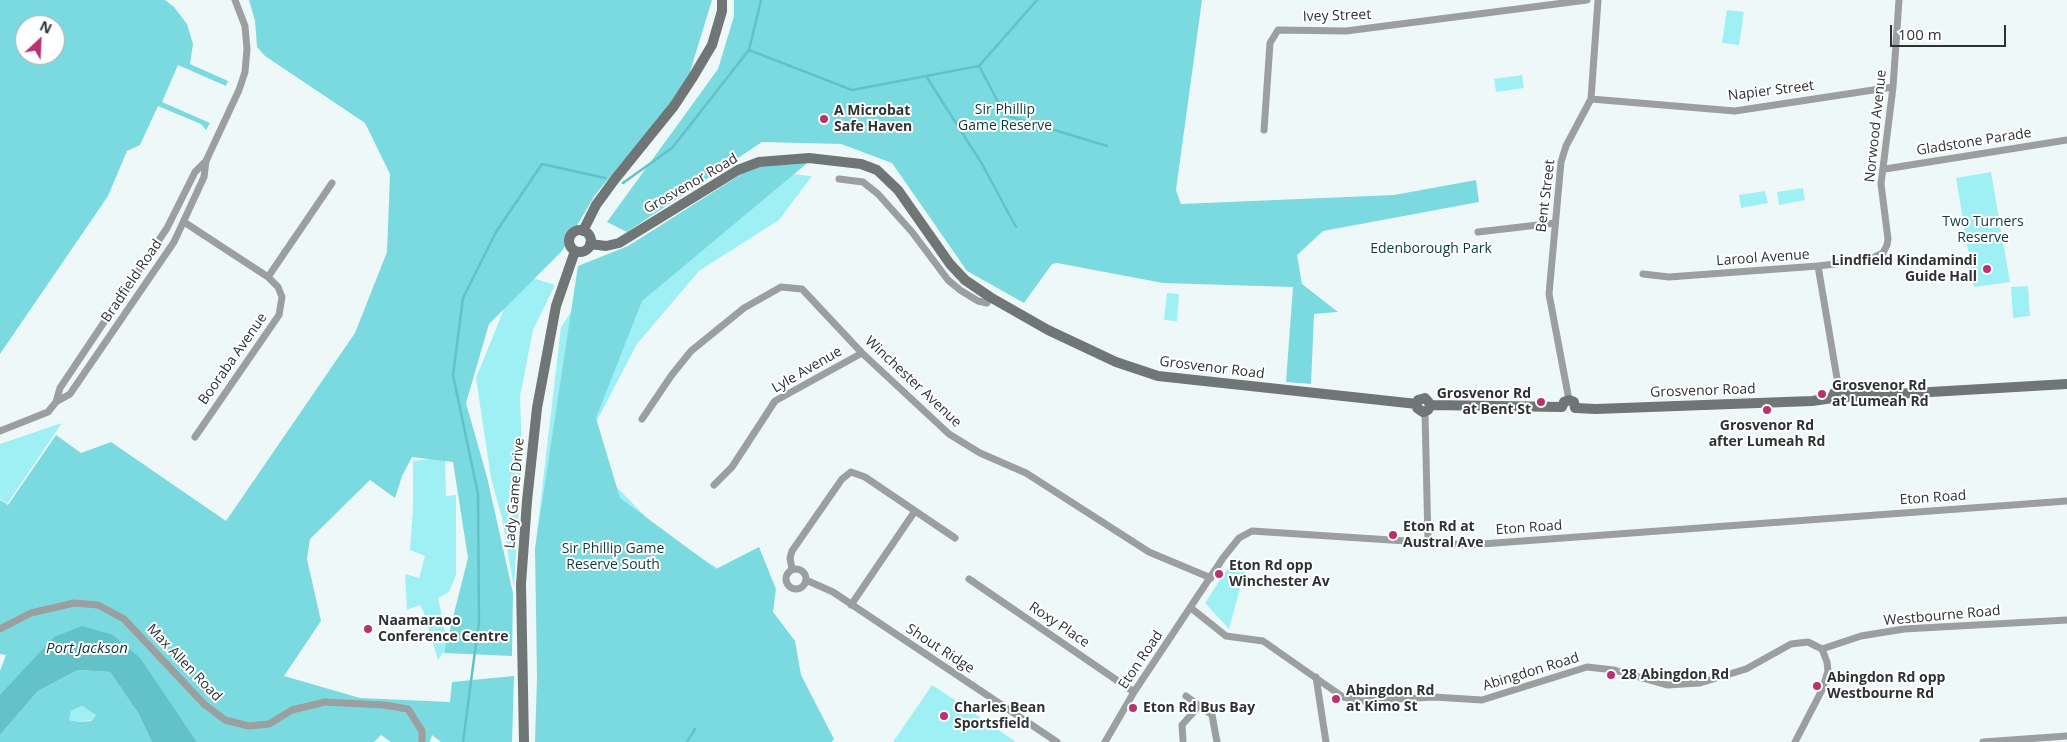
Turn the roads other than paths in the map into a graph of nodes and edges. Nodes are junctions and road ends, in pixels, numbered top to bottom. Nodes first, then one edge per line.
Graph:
1 (235, 0) edge
2 (722, 0) edge
3 (1587, 0) edge
4 (1598, 0) edge
5 (1899, 0) edge
6 (1893, 87) junction
7 (1591, 99) junction
8 (1264, 130) dead end
9 (2067, 140) edge
10 (206, 161) junction
11 (1885, 169) junction
12 (839, 179) dead end
13 (332, 183) dead end
14 (184, 222) junction
15 (1555, 223) junction
16 (583, 231) junction
17 (1478, 232) dead end
18 (590, 244) junction
19 (575, 251) junction
20 (1883, 252) joint
21 (1818, 266) junction
22 (1643, 274) dead end
23 (268, 278) junction
24 (990, 297) junction
25 (862, 354) junction
26 (2067, 384) edge
27 (1839, 395) junction
28 (56, 402) junction
29 (1568, 405) junction
30 (1428, 408) junction
31 (642, 419) dead end
32 (0, 431) edge
33 (195, 437) dead end
34 (714, 484) dead end
35 (2067, 501) edge
36 (915, 511) junction
37 (955, 538) dead end
38 (1428, 541) junction
39 (792, 569) junction
40 (1211, 578) junction
41 (969, 579) dead end
42 (806, 580) junction
43 (851, 605) junction
44 (1191, 608) junction
45 (2067, 620) edge
46 (0, 629) edge
47 (1822, 649) junction
48 (1316, 677) junction
49 (1134, 692) junction
50 (1186, 696) dead end
51 (1199, 706) junction
52 (2067, 736) edge
53 (1183, 740) dead end
54 (422, 742) edge
55 (524, 742) edge
56 (1057, 742) edge
57 (1105, 742) edge
58 (1217, 742) edge
59 (1326, 742) edge
60 (1795, 742) edge
61 (1983, 742) edge

1 - 10 street, Bradfield Road
2 - 16 street
3 - 8 street, Ivey Street
4 - 7 street, Bent Street
5 - 6 street, Norwood Avenue
6 - 7 street, Napier Street
6 - 11 street, Norwood Avenue
7 - 15 street, Bent Street
9 - 11 street, Gladstone Parade
10 - 14 street, Bradfield Road
10 - 28 street, Bradfield Road
11 - 20 street, Norwood Avenue
12 - 24 street, Grosvenor Road
13 - 23 street
14 - 23 street, Booraba Avenue
14 - 28 street, Bradfield Road
15 - 17 street
15 - 29 street, Bent Street
16 - 18 street
16 - 19 street
18 - 19 street
18 - 24 street, Grosvenor Road
19 - 55 street, Lady Game Drive
20 - 21 street, Larool Avenue
21 - 22 street, Larool Avenue
21 - 27 street
23 - 33 street, Booraba Avenue
24 - 30 street, Grosvenor Road
25 - 31 street, Winchester Avenue
25 - 34 street, Lyle Avenue
25 - 40 street, Winchester Avenue
26 - 27 street, Grosvenor Road
27 - 29 street, Grosvenor Road
28 - 32 street, Bradfield Road
29 - 30 street, Grosvenor Road
30 - 38 street
35 - 38 street, Eton Road
36 - 37 street
36 - 39 street
36 - 43 street
38 - 40 street, Eton Road
39 - 42 street
39 - 42 street
40 - 44 street, Eton Road
41 - 49 street, Roxy Place
42 - 43 street, Shout Ridge
43 - 56 street, Shout Ridge
44 - 48 street, Abingdon Road
44 - 49 street, Eton Road
45 - 47 street, Westbourne Road
46 - 54 street, Max Allen Road
47 - 48 street, Abingdon Road
47 - 60 street
48 - 59 street
49 - 57 street, Eton Road
50 - 51 street
51 - 53 street
51 - 58 street
52 - 61 street

